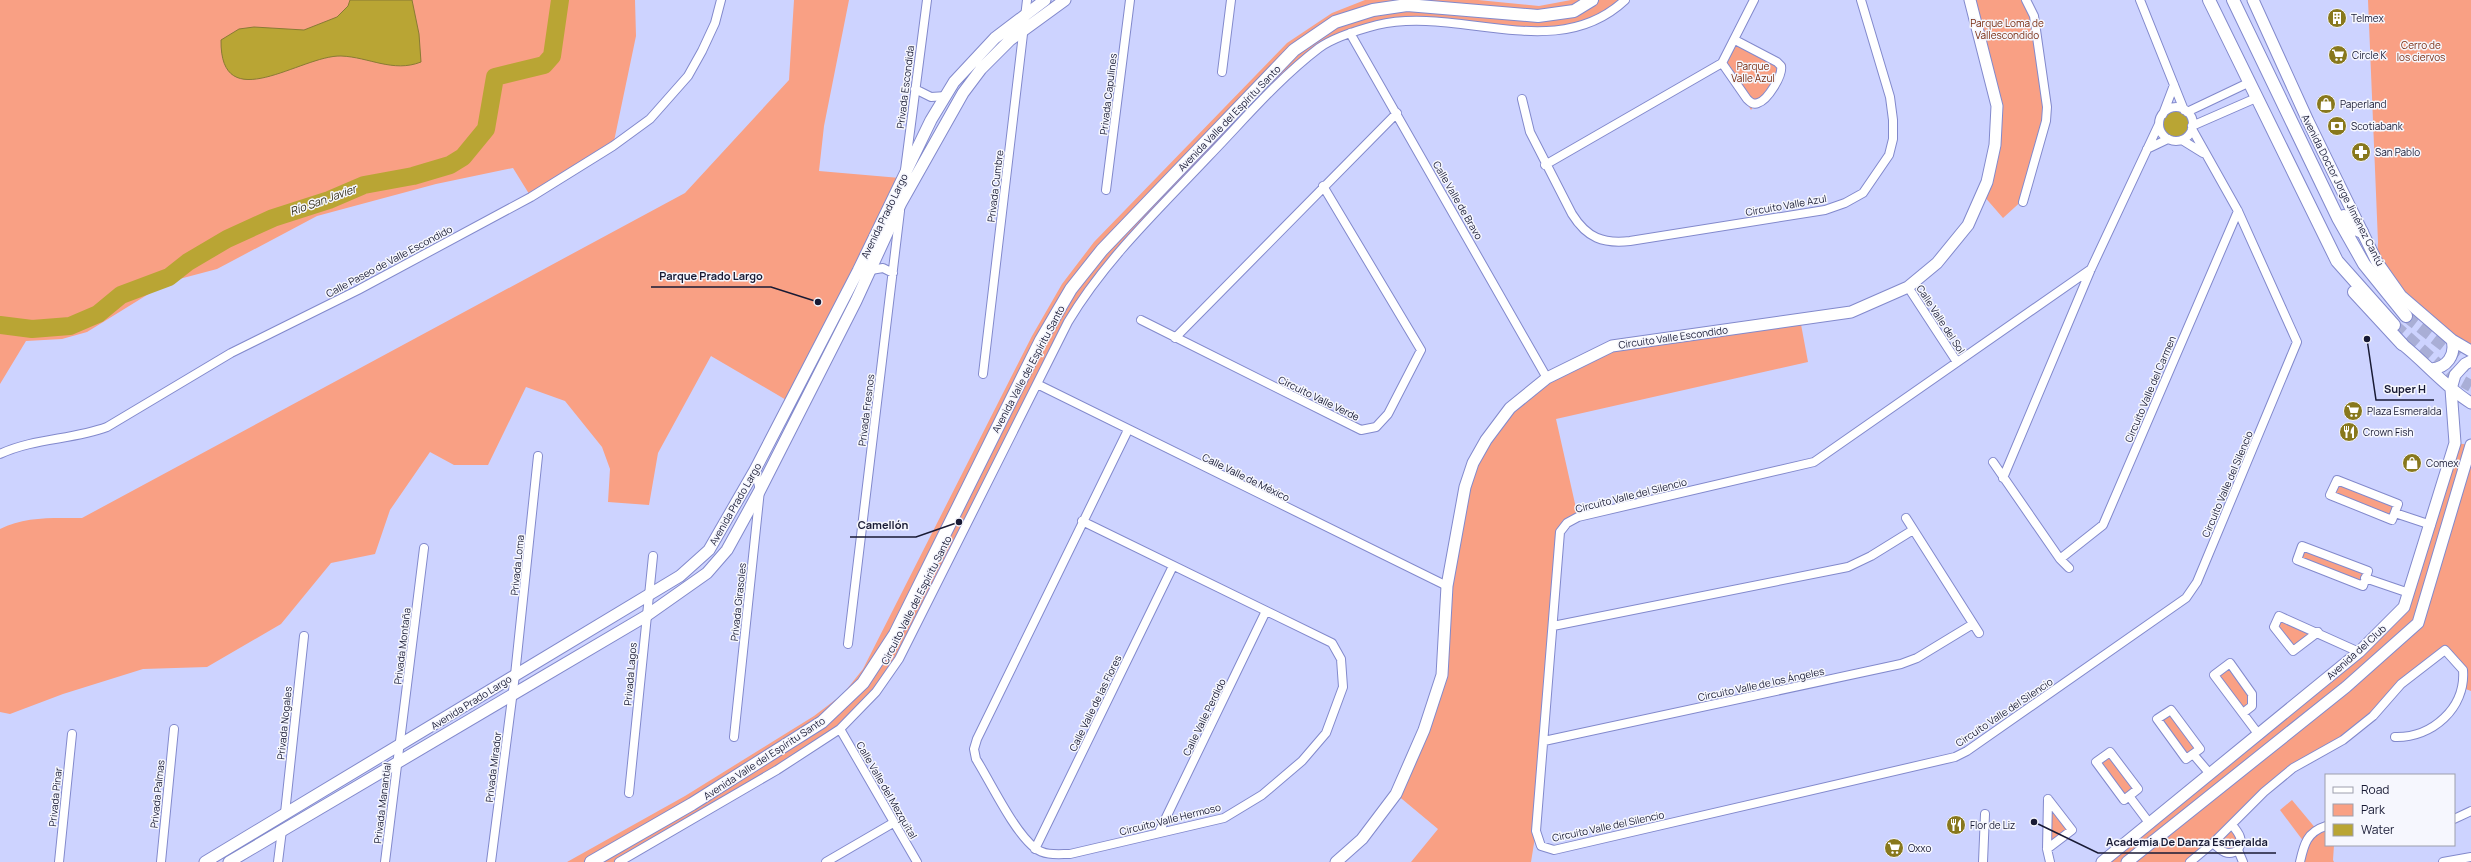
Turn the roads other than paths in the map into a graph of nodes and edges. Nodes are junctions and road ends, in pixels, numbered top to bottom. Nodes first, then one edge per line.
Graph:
1 (721, 0) edge
2 (927, 0) edge
3 (1027, 0) edge
4 (1045, 0) edge
5 (1065, 0) edge
6 (1130, 0) edge
7 (1231, 0) edge
8 (1592, 0) edge
9 (1625, 0) edge
10 (1754, 0) edge
11 (1861, 0) edge
12 (1970, 0) edge
13 (2026, 0) edge
14 (2140, 0) edge
15 (2209, 0) edge
16 (2233, 0) edge
17 (2254, 0) edge
18 (1026, 13) junction
19 (1024, 29) junction
20 (1350, 33) junction
21 (1735, 40) junction
22 (1722, 63) junction
23 (1222, 72) dead end
24 (2174, 84) junction
25 (915, 90) junction
26 (2252, 90) junction
27 (946, 96) junction
28 (1522, 99) dead end
29 (1397, 113) junction
30 (2163, 114) junction
31 (2189, 119) junction
32 (2159, 124) junction
33 (2168, 139) junction
34 (2182, 140) junction
35 (2147, 149) junction
36 (2204, 153) junction
37 (1545, 165) junction
38 (904, 178) junction
39 (1323, 186) junction
40 (1106, 190) dead end
41 (2328, 196) junction
42 (2023, 202) dead end
43 (901, 203) junction
44 (2238, 211) junction
45 (2362, 232) junction
46 (2337, 261) junction
47 (2092, 269) junction
48 (871, 270) junction
49 (893, 273) junction
50 (1908, 287) junction
51 (2406, 316) tunnel mouth
52 (1141, 320) dead end
53 (2394, 325) tunnel mouth
54 (1175, 338) junction
55 (2452, 340) junction
56 (2402, 344) joint
57 (2471, 351) edge
58 (2471, 361) edge
59 (1958, 362) junction
60 (2431, 369) junction
61 (983, 374) dead end
62 (1547, 378) junction
63 (1037, 384) junction
64 (2451, 389) junction
65 (2471, 403) edge
66 (1128, 430) junction
67 (2471, 445) edge
68 (0, 454) edge
69 (538, 456) dead end
70 (1993, 462) dead end
71 (755, 470) junction
72 (2003, 478) junction
73 (760, 490) junction
74 (2394, 513) junction
75 (1906, 518) dead end
76 (1082, 521) junction
77 (2431, 525) junction
78 (1913, 530) junction
79 (424, 548) dead end
80 (653, 556) dead end
81 (2060, 559) junction
82 (1173, 566) junction
83 (2069, 568) dead end
84 (2365, 578) junction
85 (1447, 586) junction
86 (2409, 593) junction
87 (649, 594) junction
88 (1266, 610) junction
89 (646, 616) junction
90 (1973, 624) junction
91 (1553, 626) junction
92 (2318, 632) junction
93 (1979, 633) dead end
94 (304, 636) dead end
95 (848, 644) dead end
96 (2359, 652) junction
97 (515, 675) junction
98 (513, 695) junction
99 (2243, 713) junction
100 (174, 729) dead end
101 (840, 729) junction
102 (72, 734) dead end
103 (2259, 735) junction
104 (2395, 736) dead end
105 (734, 737) dead end
106 (1544, 741) junction
107 (400, 746) junction
108 (2193, 754) junction
109 (2234, 755) junction
110 (397, 764) junction
111 (2244, 767) junction
112 (2210, 774) junction
113 (629, 794) dead end
114 (2129, 796) junction
115 (2471, 812) edge
116 (285, 813) junction
117 (1985, 814) dead end
118 (2455, 819) edge
119 (894, 823) junction
120 (2150, 824) junction
121 (2232, 825) junction
122 (2325, 826) edge
123 (282, 830) junction
124 (1159, 832) junction
125 (2213, 843) junction
126 (1035, 849) junction
127 (2047, 850) junction
128 (2238, 850) junction
129 (2471, 856) edge
130 (59, 862) edge
131 (161, 862) edge
132 (205, 862) edge
133 (229, 862) edge
134 (278, 862) edge
135 (386, 862) edge
136 (491, 862) edge
137 (591, 862) edge
138 (619, 862) edge
139 (826, 862) edge
140 (917, 862) edge
141 (1336, 862) edge
142 (1983, 862) edge
143 (2050, 862) edge
144 (2102, 862) edge
145 (2127, 862) edge
146 (2190, 862) edge
147 (2243, 862) edge
148 (2300, 862) edge
149 (2443, 862) edge

1 - 68 street, Calle Paseo de Valle Escondido
2 - 25 street, Privada Escondida
3 - 18 street, Privada Cumbre
4 - 18 street, Avenida Prado Largo
5 - 19 street, Avenida Prado Largo
6 - 40 street, Privada Capulines
7 - 23 street
8 - 137 main road, Avenida Valle del Espíritu Santo
9 - 20 street, Circuito Valle del Espíritu Santo
10 - 21 street
11 - 37 street, Circuito Valle Azul
12 - 50 street, Circuito Valle Escondido
13 - 42 street
14 - 24 street, Circuito Valle del Silencio
15 - 26 main road
16 - 41 main road, Avenida Doctor Jorge Jiménez Cantú
17 - 45 street, Avenida Doctor Jorge Jiménez Cantú
18 - 19 street, Privada Cumbre
18 - 27 street, Avenida Prado Largo
19 - 43 street, Avenida Prado Largo
19 - 61 street, Privada Cumbre
20 - 29 street, Calle Valle de Bravo
20 - 63 street, Circuito Valle del Espíritu Santo
21 - 22 street
21 - 22 street
22 - 37 street
24 - 30 street
24 - 31 street, Circuito Valle del Silencio
25 - 27 street
25 - 38 street, Privada Escondida
26 - 31 street
26 - 31 street
26 - 46 main road
27 - 38 street, Avenida Prado Largo
28 - 37 street, Circuito Valle Azul
29 - 39 street
29 - 62 street, Calle Valle de Bravo
30 - 31 street
30 - 32 street
31 - 34 street
31 - 36 street, Circuito Valle del Silencio
32 - 33 street
32 - 35 street
33 - 34 street
33 - 35 street
34 - 36 street, Circuito Valle del Silencio
35 - 47 street
36 - 44 street, Circuito Valle del Silencio
38 - 43 street, Privada Fresnos
38 - 71 street, Avenida Prado Largo
39 - 54 street
39 - 54 street, Circuito Valle Verde
41 - 45 main road
41 - 51 main road, Avenida Doctor Jorge Jiménez Cantú
43 - 48 street, Avenida Prado Largo
43 - 49 street, Privada Fresnos
44 - 81 street, Circuito Valle del Carmen
44 - 106 street, Circuito Valle del Silencio
45 - 55 street, Avenida Doctor Jorge Jiménez Cantú
46 - 53 main road
46 - 56 main road
47 - 59 street, Circuito Valle del Silencio
47 - 72 street
48 - 49 street
48 - 73 street, Avenida Prado Largo
49 - 95 street, Privada Fresnos
50 - 59 street, Calle Valle del Sol
50 - 62 street, Circuito Valle Escondido
52 - 54 street, Circuito Valle Verde
55 - 57 street, Avenida Doctor Jorge Jiménez Cantú
55 - 60 street
56 - 60 street
58 - 64 street, Avenida del Club
59 - 91 street, Circuito Valle del Silencio
60 - 64 street
62 - 85 street, Circuito Valle Escondido
63 - 66 street, Calle Valle de México
63 - 101 street, Circuito Valle del Espíritu Santo
64 - 65 street
64 - 77 street, Avenida del Club
66 - 76 street, Circuito Valle Hermoso
66 - 85 street, Calle Valle de México
67 - 111 street, Avenida del Club
69 - 97 street, Privada Loma
70 - 72 street
71 - 73 street, Privada Girasoles
71 - 87 street, Avenida Prado Largo
72 - 81 street
73 - 89 street, Avenida Prado Largo
73 - 105 street, Privada Girasoles
74 - 74 street
74 - 77 street
75 - 78 street
76 - 82 street, Circuito Valle Hermoso
76 - 126 street, Circuito Valle Hermoso
77 - 86 street, Avenida del Club
78 - 90 street
78 - 91 street
79 - 107 street, Privada Montaña
80 - 87 street, Privada Lagos
81 - 83 street
82 - 88 street, Circuito Valle Hermoso
82 - 126 street, Calle Valle de las Flores
84 - 84 street
84 - 86 street
85 - 141 street, Circuito Valle Escondido
86 - 96 street, Avenida del Club
87 - 89 street, Privada Lagos
87 - 97 street, Avenida Prado Largo
88 - 124 street, Calle Valle Perdido
88 - 124 street, Circuito Valle Hermoso
89 - 98 street, Avenida Prado Largo
89 - 113 street, Privada Lagos
90 - 93 street
90 - 106 street, Circuito Valle de los Ángeles
91 - 106 street, Circuito Valle del Silencio
92 - 92 street
92 - 96 street
94 - 116 street, Privada Nogales
96 - 103 street, Avenida del Club
97 - 98 street, Privada Mirador
97 - 107 street, Avenida Prado Largo
98 - 110 street, Avenida Prado Largo
98 - 136 street, Privada Mirador
99 - 99 street
99 - 103 street
100 - 131 street, Privada Palmas
101 - 119 street, Calle Valle del Mezquital
101 - 138 street, Circuito Valle del Espíritu Santo
102 - 130 street, Privada Pinar
103 - 109 street, Avenida del Club
104 - 121 street
107 - 110 street, Privada Manantial
107 - 116 street, Avenida Prado Largo
108 - 108 street
108 - 112 street
109 - 111 street
109 - 112 street, Avenida del Club
110 - 123 street, Avenida Prado Largo
110 - 135 street, Privada Manantial
111 - 145 street, Avenida del Club
112 - 120 street, Avenida del Club
114 - 114 street
114 - 120 street
115 - 118 street
116 - 132 street, Avenida Prado Largo
117 - 142 street
119 - 139 street
119 - 140 street, Calle Valle del Mezquital
120 - 144 street, Avenida del Club
121 - 125 street
121 - 128 street
122 - 148 street
123 - 133 street, Avenida Prado Largo
123 - 134 street
124 - 126 street, Circuito Valle Hermoso
125 - 128 street
125 - 146 street
127 - 127 street
127 - 143 street
128 - 147 street
129 - 149 street

